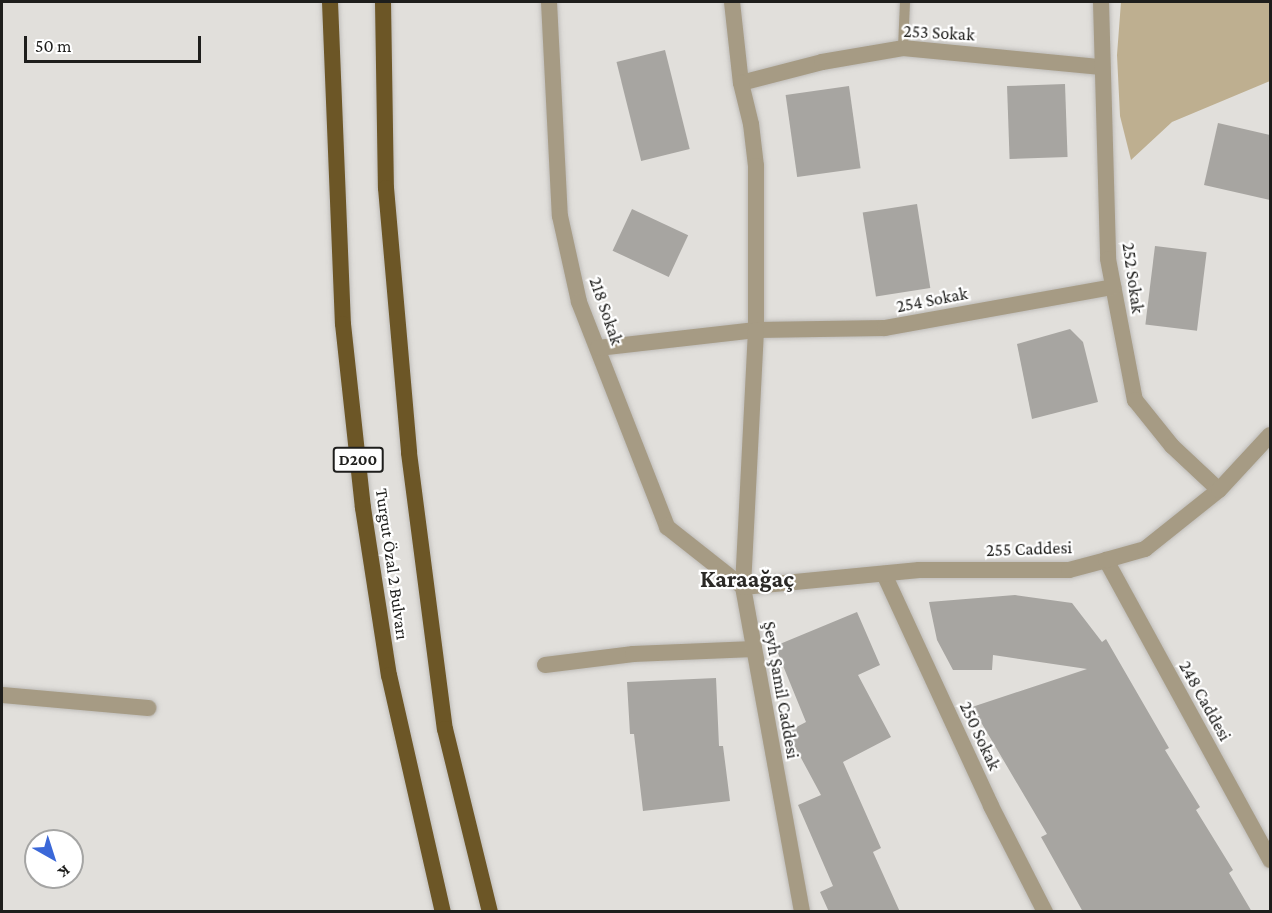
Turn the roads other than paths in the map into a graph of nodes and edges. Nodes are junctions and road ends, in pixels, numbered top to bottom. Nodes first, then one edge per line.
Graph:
1 (330, 2) edge
2 (383, 2) edge
3 (549, 2) edge
4 (732, 2) edge
5 (905, 2) edge
6 (1101, 2) edge
7 (903, 48) junction
8 (1101, 67) junction
9 (741, 83) junction
10 (1113, 287) junction
11 (756, 330) junction
12 (598, 348) junction
13 (1270, 435) edge
14 (1219, 490) junction
15 (1106, 560) junction
16 (884, 574) junction
17 (743, 587) junction
18 (754, 649) junction
19 (545, 665) dead end
20 (2, 695) edge
21 (148, 708) dead end
22 (1270, 860) edge
23 (443, 912) edge
24 (490, 912) edge
25 (802, 912) edge
26 (1045, 912) edge

1 - 23 highway, Turgut Özal 2 Bulvarı / D200
2 - 24 highway, Turgut Özal 2 Bulvarı / D200
3 - 12 street, 218 Sokak
4 - 9 street, Şeyh Şamil Caddesi
5 - 7 lane
6 - 8 street, 252 Sokak
7 - 8 street, 253 Sokak
7 - 9 street, 253 Sokak
8 - 10 street, 252 Sokak
9 - 11 street, Şeyh Şamil Caddesi
10 - 11 street, 254 Sokak
10 - 14 street, 252 Sokak
11 - 12 street, 254 Sokak
11 - 17 street, Şeyh Şamil Caddesi
12 - 17 street, 218 Sokak
13 - 14 street, 255 Caddesi
14 - 15 street, 255 Caddesi
15 - 16 street, 255 Caddesi
15 - 22 street, 248 Caddesi
16 - 17 street, 255 Caddesi
16 - 26 street, 250 Sokak
17 - 18 street, Şeyh Şamil Caddesi
18 - 19 street
18 - 25 street, Şeyh Şamil Caddesi
20 - 21 street

